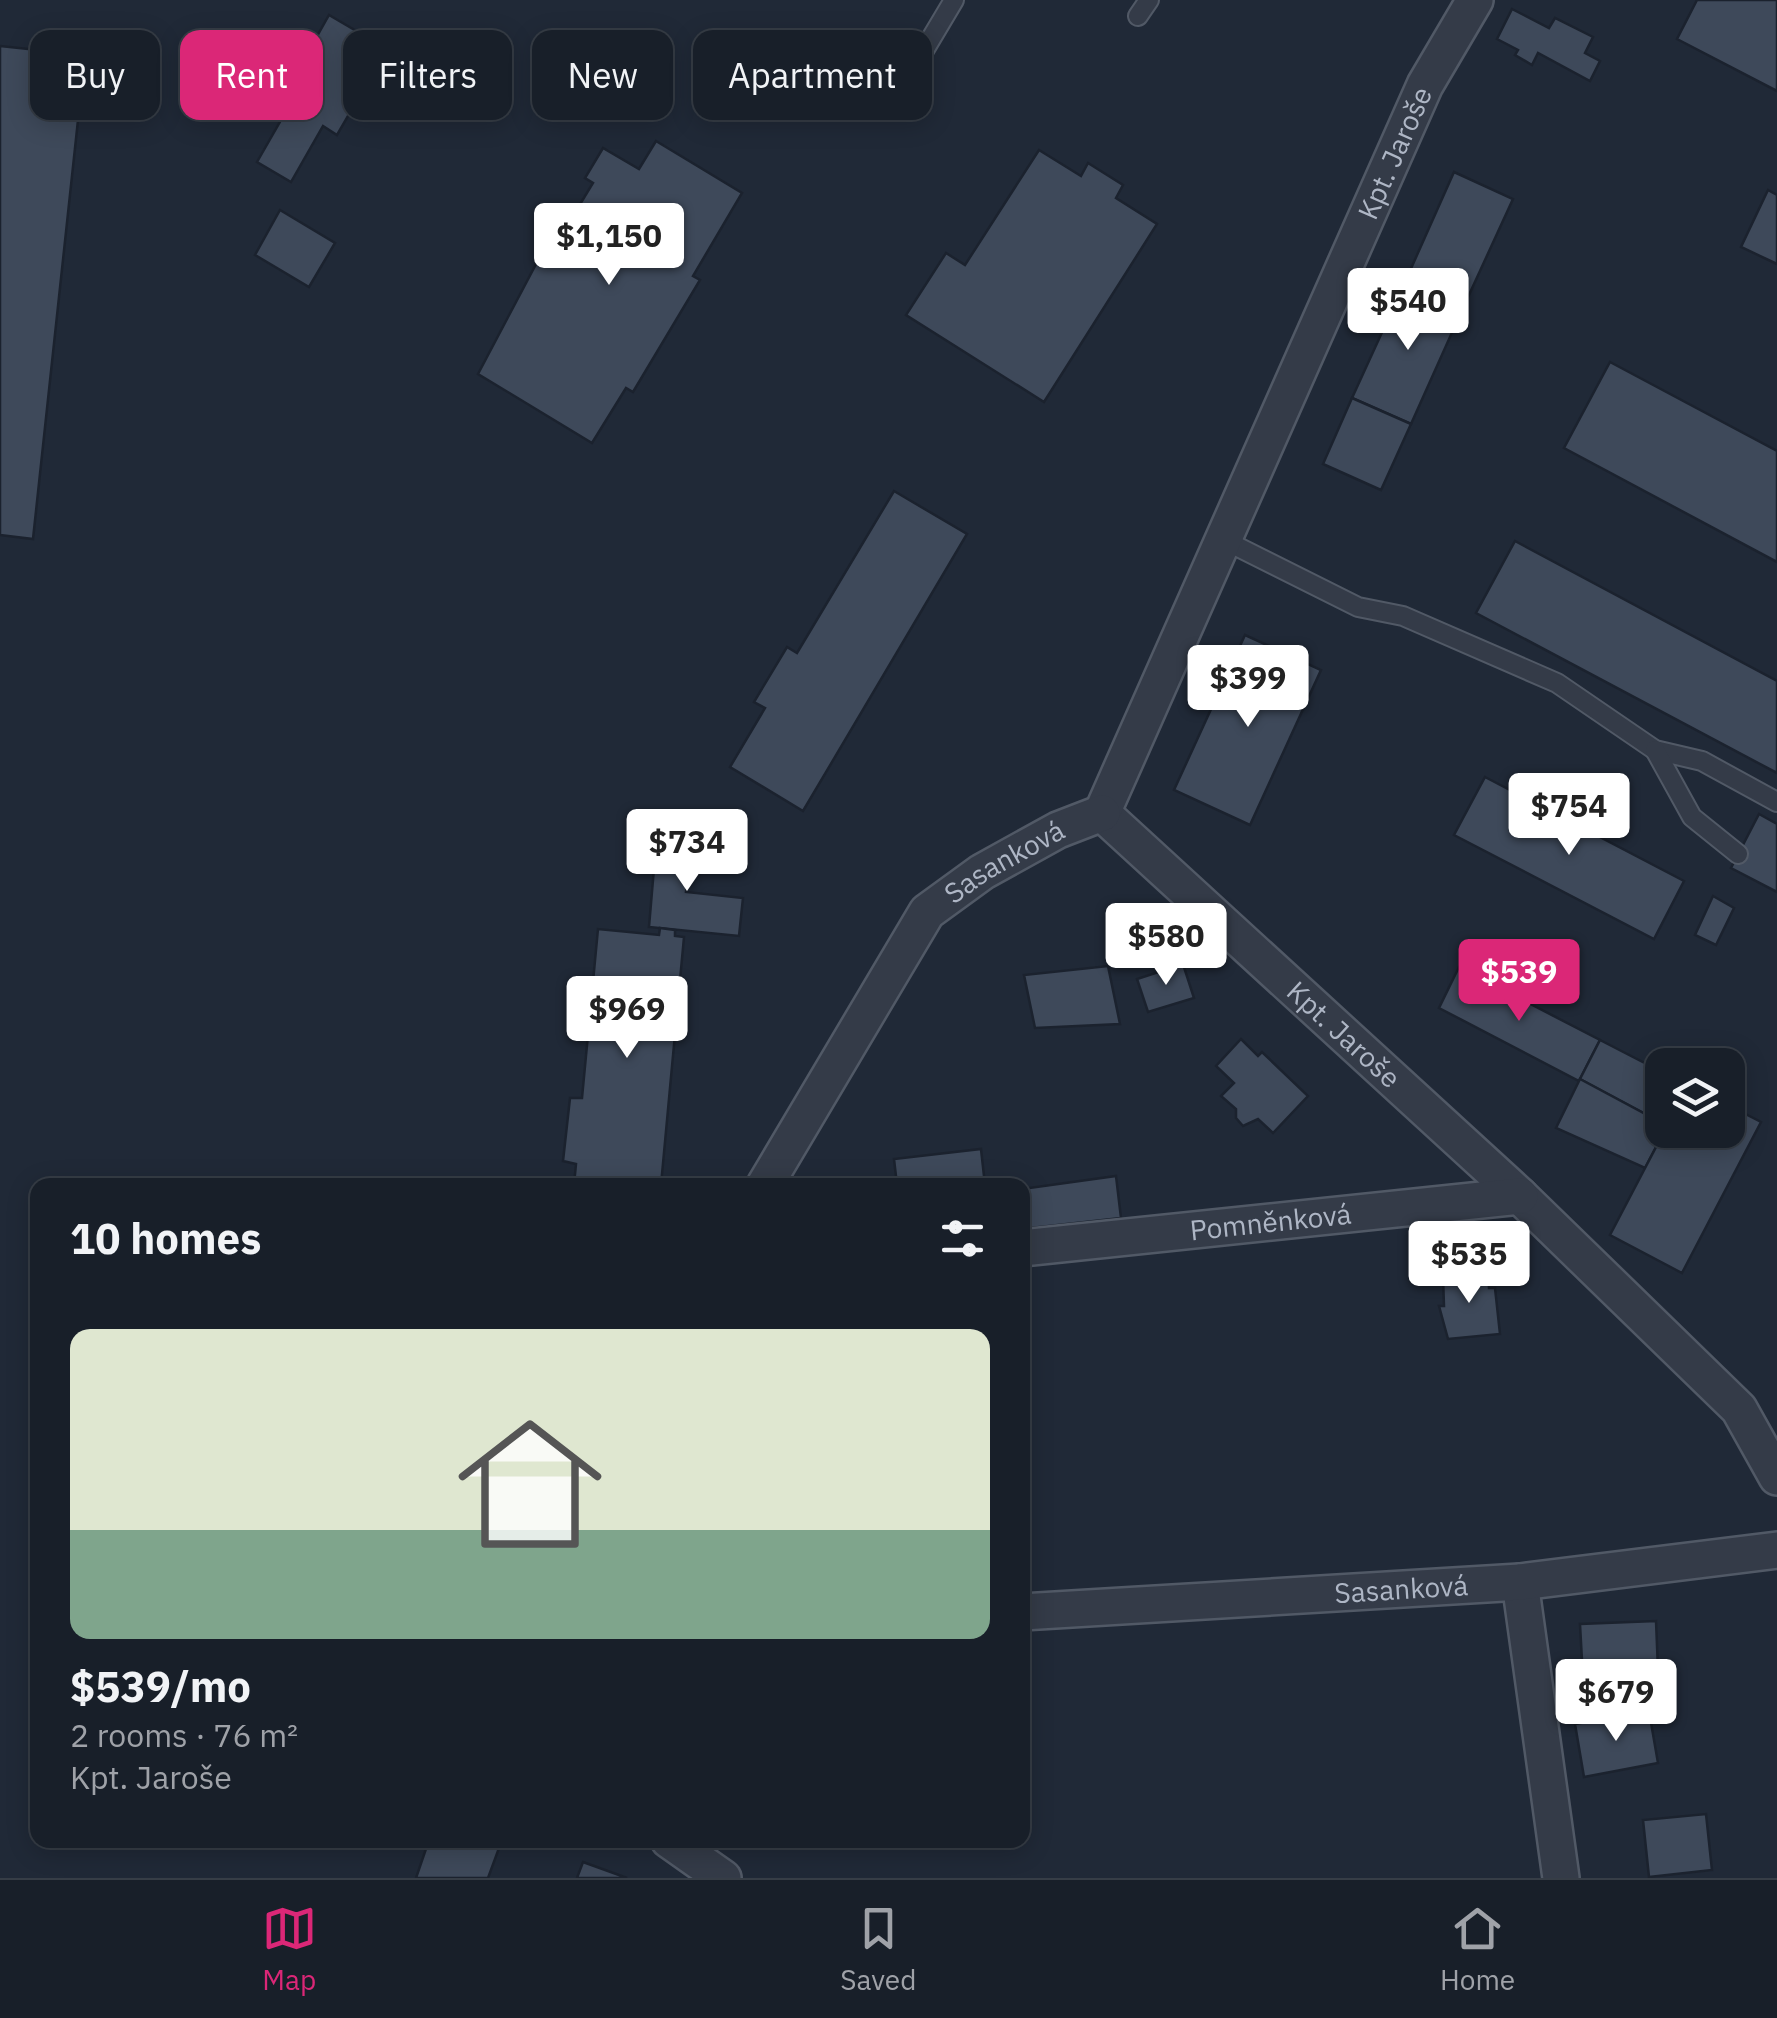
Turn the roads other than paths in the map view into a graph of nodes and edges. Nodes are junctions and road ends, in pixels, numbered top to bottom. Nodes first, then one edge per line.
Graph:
1 (954, 0) edge
2 (1149, 0) edge
3 (1475, 0) edge
4 (1138, 16) dead end
5 (932, 37) edge
6 (1222, 538) junction
7 (1656, 750) junction
8 (1777, 802) edge
9 (1102, 813) junction
10 (1738, 854) dead end
11 (769, 1178) edge
12 (1520, 1196) junction
13 (1030, 1247) edge
14 (1777, 1478) edge
15 (1777, 1550) edge
16 (1520, 1582) junction
17 (1030, 1612) edge
18 (680, 1848) edge
19 (723, 1878) edge
20 (1561, 1878) edge

1 - 5 lane
2 - 4 lane
3 - 6 street, Kpt. Jaroše
6 - 7 lane
6 - 9 street, Kpt. Jaroše
7 - 8 lane
7 - 10 lane
9 - 11 street, Sasanková
9 - 12 street, Kpt. Jaroše
12 - 13 street, Pomněnková
12 - 14 street, Kpt. Jaroše
15 - 16 street, Sasanková
16 - 17 street, Sasanková
16 - 20 street
18 - 19 street

